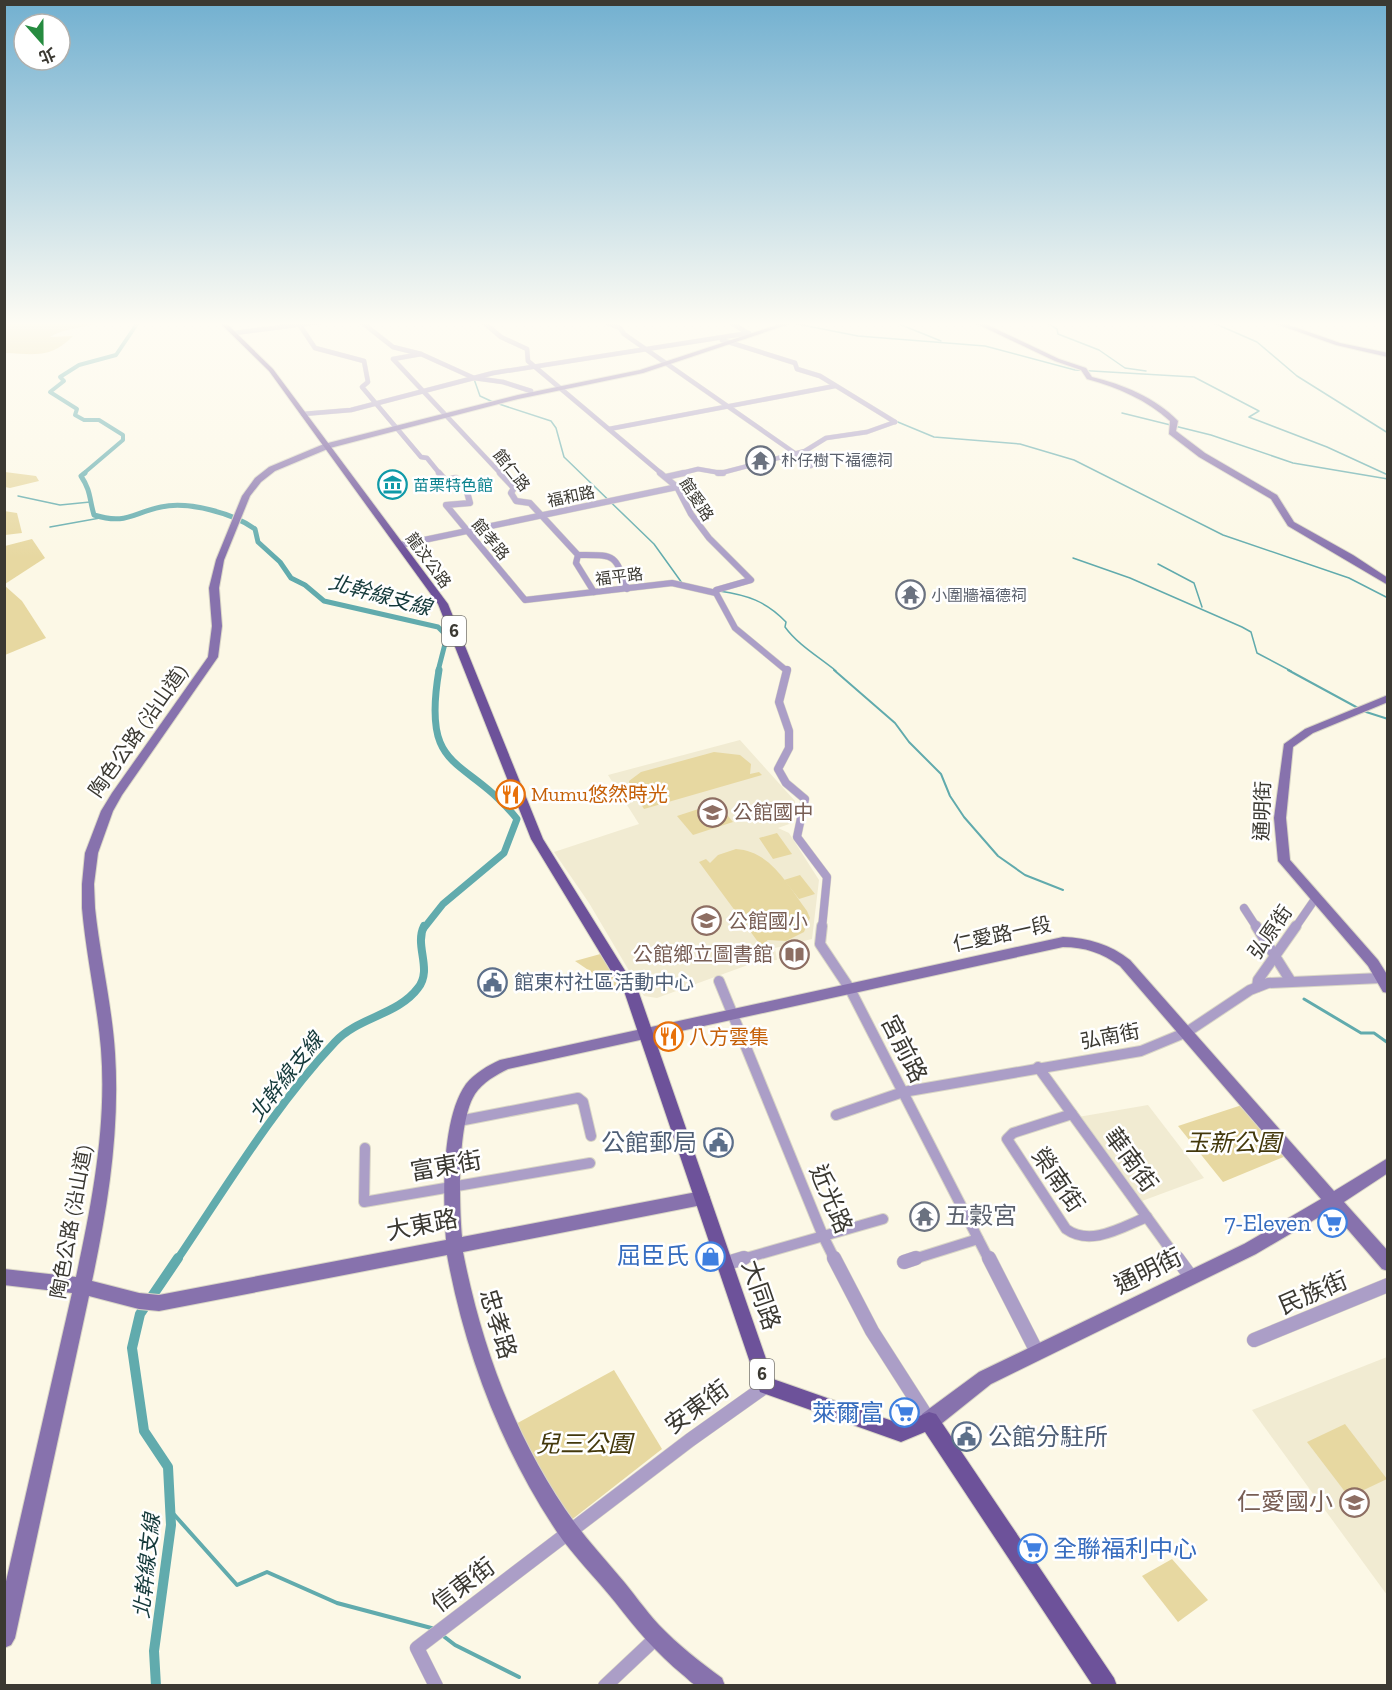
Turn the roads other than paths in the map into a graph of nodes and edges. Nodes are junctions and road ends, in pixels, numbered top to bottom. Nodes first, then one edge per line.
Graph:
1 (293, 400) edge
2 (373, 400) edge
3 (390, 400) edge
4 (431, 400) edge
5 (510, 400) edge
6 (574, 400) edge
7 (717, 400) edge
8 (759, 400) edge
9 (858, 400) edge
10 (1141, 400) edge
11 (376, 404) junction
12 (726, 406) junction
13 (303, 414) junction
14 (446, 415) junction
15 (395, 428) junction
16 (609, 429) junction
17 (327, 446) junction
18 (794, 454) junction
19 (811, 466) dead end
20 (666, 477) junction
21 (677, 488) junction
22 (541, 516) junction
23 (468, 532) junction
24 (400, 545) junction
25 (578, 555) junction
26 (1388, 582) edge
27 (627, 589) junction
28 (594, 592) junction
29 (716, 593) junction
30 (525, 600) joint
31 (1388, 698) edge
32 (537, 840) joint
33 (1316, 899) junction
34 (1244, 908) dead end
35 (1274, 957) junction
36 (1290, 980) junction
37 (719, 981) dead end
38 (1384, 983) edge
39 (1257, 987) junction
40 (850, 989) junction
41 (733, 1015) junction
42 (1187, 1032) junction
43 (645, 1034) junction
44 (1038, 1067) junction
45 (903, 1092) junction
46 (836, 1114) dead end
47 (1072, 1114) junction
48 (459, 1121) junction
49 (591, 1136) dead end
50 (365, 1148) dead end
51 (590, 1162) dead end
52 (1388, 1164) edge
53 (451, 1187) junction
54 (702, 1198) junction
55 (1334, 1200) junction
56 (1147, 1216) junction
57 (883, 1219) dead end
58 (823, 1236) junction
59 (978, 1239) junction
60 (453, 1244) junction
61 (904, 1262) dead end
62 (724, 1264) junction
63 (1388, 1264) edge
64 (4, 1277) edge
65 (1191, 1277) junction
66 (1388, 1285) edge
67 (82, 1286) junction
68 (1254, 1340) dead end
69 (1037, 1352) junction
70 (765, 1386) junction
71 (929, 1421) junction
72 (570, 1532) junction
73 (4, 1638) edge
74 (656, 1638) junction
75 (436, 1686) edge
76 (605, 1686) edge
77 (714, 1686) edge
78 (1106, 1686) edge

1 - 13 main road, 6
2 - 11 street, 館孝路
3 - 11 street
4 - 14 street, 館仁路
5 - 14 street, 陶色公路 (沿山道)
6 - 16 street, 館愛路
7 - 12 street
8 - 12 street
9 - 18 street
10 - 26 street
11 - 13 street
11 - 15 street, 館孝路
12 - 16 street
12 - 18 street
13 - 17 main road, 6
14 - 15 street, 陶色公路 (沿山道)
14 - 22 street, 館仁路
15 - 17 street, 陶色公路 (沿山道)
15 - 23 street, 館孝路
16 - 20 street, 館愛路
17 - 24 main road, 龍汶公路 / 6
17 - 67 street, 陶色公路 (沿山道)
18 - 19 street
18 - 20 street
20 - 21 street, 館愛路
21 - 22 street, 福和路
21 - 29 street, 館愛路
22 - 23 street, 福和路
22 - 25 street, 館仁路
23 - 24 street, 福和路
23 - 30 street, 館孝路
24 - 32 main road, 龍汶公路 / 6
25 - 27 street
25 - 28 street, 館仁路
27 - 28 street, 福平路
27 - 29 street, 福平路
28 - 30 street, 福平路
29 - 40 street, 宮前路
31 - 33 street, 通明街
32 - 43 main road, 大同路 / 6
33 - 35 street, 弘原街
33 - 38 street, 通明街
34 - 35 street
35 - 36 street
35 - 39 street, 弘原街
36 - 38 street, 弘南街
36 - 39 street, 弘南街
37 - 41 street, 近光路
39 - 42 street, 弘南街
40 - 41 street, 仁愛路一段
40 - 42 street, 仁愛路一段
40 - 45 street, 宮前路
41 - 43 street, 仁愛路一段
41 - 58 street, 近光路
42 - 44 street, 弘南街
42 - 55 street, 仁愛路一段
43 - 48 street, 忠孝路
43 - 54 main road, 大同路 / 6
44 - 45 street, 弘南街
44 - 47 street, 華南街
45 - 46 street, 弘南街
45 - 59 street, 宮前路
47 - 56 street, 華南街
47 - 56 street, 榮南街
48 - 49 street, 富東街
48 - 53 street, 忠孝路
50 - 53 street, 富東街
51 - 53 street, 富東街
52 - 55 street, 通明街
53 - 60 street, 忠孝路
54 - 60 street, 大東路
54 - 62 main road, 大同路 / 6
55 - 63 street, 仁愛路一段
55 - 65 street, 通明街
56 - 65 street, 華南街
57 - 58 street
58 - 62 street
58 - 71 street, 近光路
59 - 61 street
59 - 69 street, 宮前路
60 - 67 street, 大東路
60 - 72 street, 忠孝路
62 - 70 main road, 大同路 / 6
64 - 67 street
65 - 69 street, 通明街
66 - 68 street, 民族街
67 - 73 street, 陶色公路 (沿山道)
69 - 71 street, 通明街
70 - 71 main road, 6
70 - 72 street, 安東街
71 - 78 main road
72 - 74 street, 忠孝路
72 - 75 street, 信東街
74 - 76 street
74 - 77 street, 忠孝路

